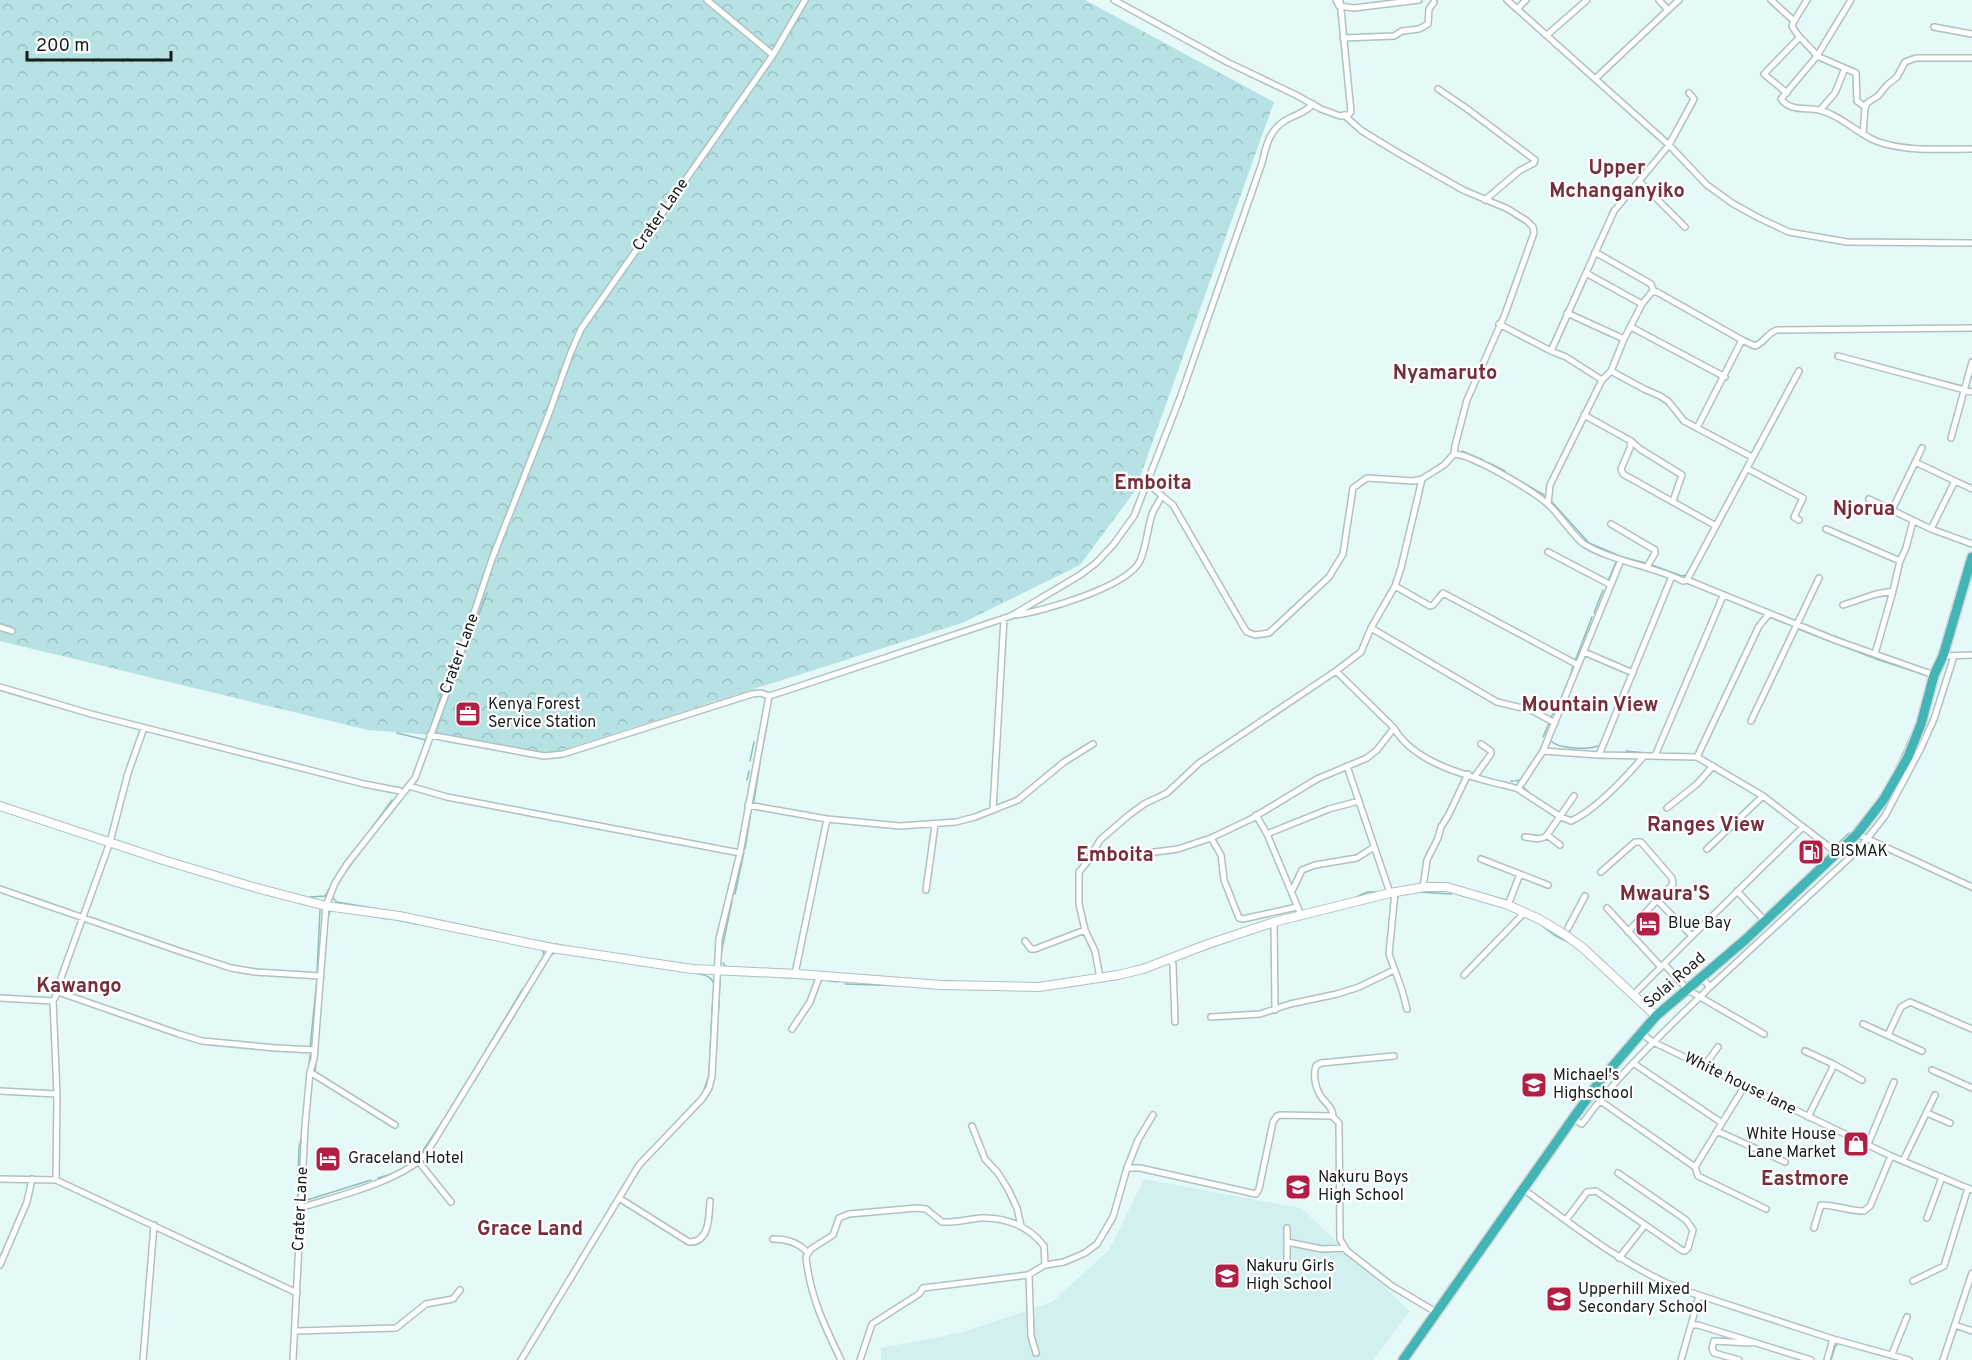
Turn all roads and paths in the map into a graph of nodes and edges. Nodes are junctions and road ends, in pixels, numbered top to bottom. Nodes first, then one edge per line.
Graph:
1 (707, 0) edge
2 (805, 0) edge
3 (1114, 0) edge
4 (1133, 0) edge
5 (1419, 0) edge
6 (1507, 0) edge
7 (1526, 0) edge
8 (1587, 0) edge
9 (1659, 0) edge
10 (1679, 0) edge
11 (1771, 0) edge
12 (1807, 0) edge
13 (1851, 0) edge
14 (1433, 1) edge
15 (1338, 2) edge
16 (1128, 8) junction
17 (1518, 8) junction
18 (1668, 10) junction
19 (1794, 21) junction
20 (1934, 27) dead end
21 (1972, 34) edge
22 (1547, 35) junction
23 (1343, 38) junction
24 (1799, 38) junction
25 (773, 55) junction
26 (1817, 56) junction
27 (1972, 58) edge
28 (1845, 68) junction
29 (1595, 79) junction
30 (1438, 89) dead end
31 (1689, 93) dead end
32 (1787, 93) junction
33 (1313, 104) junction
34 (1865, 107) junction
35 (1820, 110) junction
36 (1344, 115) junction
37 (1863, 134) junction
38 (1669, 145) junction
39 (1972, 149) edge
40 (1639, 181) junction
41 (1485, 200) junction
42 (1685, 227) dead end
43 (1972, 243) edge
44 (1595, 252) junction
45 (1586, 273) junction
46 (1654, 292) junction
47 (1642, 304) junction
48 (1568, 313) junction
49 (1500, 324) junction
50 (1631, 327) junction
51 (1972, 328) edge
52 (1624, 339) junction
53 (1742, 340) junction
54 (1551, 351) junction
55 (1838, 356) dead end
56 (1972, 362) edge
57 (1611, 371) junction
58 (1799, 371) dead end
59 (1725, 377) junction
60 (1602, 380) junction
61 (1964, 390) junction
62 (1972, 392) edge
63 (1584, 415) junction
64 (1697, 428) junction
65 (1951, 438) dead end
66 (1631, 441) junction
67 (1922, 448) dead end
68 (1454, 454) junction
69 (1752, 457) junction
70 (1915, 462) junction
71 (1748, 469) junction
72 (1422, 479) junction
73 (1956, 480) junction
74 (1148, 483) junction
75 (1972, 489) edge
76 (1162, 496) junction
77 (1869, 500) dead end
78 (1673, 501) junction
79 (1548, 504) junction
80 (1892, 510) junction
81 (1799, 520) dead end
82 (1913, 521) junction
83 (1611, 524) dead end
84 (1716, 526) junction
85 (1931, 529) junction
86 (1826, 530) dead end
87 (1972, 544) edge
88 (1548, 552) dead end
89 (1972, 557) edge
90 (1621, 560) junction
91 (1900, 561) junction
92 (1647, 567) junction
93 (1672, 576) junction
94 (1819, 578) dead end
95 (1687, 580) junction
96 (1611, 585) junction
97 (1395, 586) junction
98 (1893, 591) junction
99 (1723, 596) junction
100 (1843, 605) dead end
101 (1769, 614) junction
102 (1011, 616) junction
103 (1004, 618) junction
104 (1797, 625) junction
105 (0, 627) edge
106 (1371, 628) junction
107 (12, 631) dead end
108 (1584, 652) junction
109 (1875, 654) junction
110 (1972, 655) edge
111 (1949, 656) junction
112 (1578, 665) junction
113 (1336, 671) junction
114 (1634, 673) junction
115 (1934, 675) junction
116 (0, 687) edge
117 (769, 696) junction
118 (1751, 721) dead end
119 (1555, 723) junction
120 (144, 728) junction
121 (1394, 728) junction
122 (430, 735) junction
123 (1093, 744) dead end
124 (1481, 744) dead end
125 (1543, 751) junction
126 (1599, 755) junction
127 (1644, 756) junction
128 (1655, 756) junction
129 (1697, 757) junction
130 (1347, 766) junction
131 (1713, 766) junction
132 (1468, 774) junction
133 (1476, 776) junction
134 (409, 786) junction
135 (1518, 789) junction
136 (403, 793) junction
137 (1574, 796) dead end
138 (1763, 796) junction
139 (1359, 801) junction
140 (748, 805) junction
141 (0, 806) edge
142 (1667, 808) dead end
143 (993, 809) junction
144 (1256, 815) junction
145 (1561, 817) junction
146 (826, 819) junction
147 (935, 825) junction
148 (1803, 827) junction
149 (1267, 834) junction
150 (1547, 835) junction
151 (1862, 836) junction
152 (1525, 837) dead end
153 (1211, 838) junction
154 (110, 842) junction
155 (1560, 846) dead end
156 (1374, 847) junction
157 (1707, 849) dead end
158 (740, 853) junction
159 (1837, 853) junction
160 (1091, 857) junction
161 (1481, 859) dead end
162 (1601, 872) dead end
163 (1520, 874) junction
164 (1548, 885) dead end
165 (1423, 887) junction
166 (1972, 888) edge
167 (0, 889) edge
168 (926, 890) dead end
169 (1292, 891) junction
170 (1737, 891) junction
171 (1393, 892) junction
172 (1585, 896) dead end
173 (1657, 900) junction
174 (1508, 905) junction
175 (326, 906) junction
176 (1297, 907) junction
177 (1607, 908) dead end
178 (1525, 912) junction
179 (1301, 915) junction
180 (82, 918) junction
181 (1765, 921) junction
182 (1274, 922) junction
183 (1568, 928) dead end
184 (1085, 930) junction
185 (1628, 932) junction
186 (1692, 936) junction
187 (1025, 941) dead end
188 (552, 948) junction
189 (1169, 959) junction
190 (1663, 966) junction
191 (1394, 970) junction
192 (718, 971) junction
193 (795, 974) junction
194 (820, 975) junction
195 (1464, 975) dead end
196 (321, 976) junction
197 (1100, 978) junction
198 (1702, 978) junction
199 (1710, 987) junction
200 (1688, 990) junction
201 (58, 992) junction
202 (1634, 994) junction
203 (1700, 997) junction
204 (0, 998) edge
205 (52, 1001) junction
206 (1407, 1009) dead end
207 (1275, 1010) junction
208 (1656, 1016) junction
209 (1211, 1017) dead end
210 (1175, 1022) dead end
211 (1863, 1024) dead end
212 (792, 1029) dead end
213 (1972, 1029) edge
214 (1642, 1034) junction
215 (1764, 1034) dead end
216 (1888, 1035) junction
217 (1653, 1042) junction
218 (1718, 1047) dead end
219 (315, 1050) junction
220 (1805, 1051) dead end
221 (1922, 1051) dead end
222 (1394, 1056) dead end
223 (1632, 1064) junction
224 (1833, 1064) junction
225 (1704, 1066) junction
226 (1932, 1070) dead end
227 (310, 1072) junction
228 (1862, 1080) dead end
229 (1894, 1082) dead end
230 (1744, 1087) junction
231 (1972, 1088) edge
232 (0, 1091) edge
233 (57, 1094) junction
234 (1935, 1095) dead end
235 (1599, 1100) junction
236 (1927, 1113) junction
237 (1153, 1115) dead end
238 (1333, 1116) junction
239 (1808, 1117) junction
240 (1572, 1119) junction
241 (1722, 1123) junction
242 (1950, 1123) dead end
243 (395, 1125) dead end
244 (972, 1126) dead end
245 (1717, 1131) junction
246 (1868, 1144) junction
247 (1891, 1156) junction
248 (1903, 1161) junction
249 (419, 1162) junction
250 (1785, 1162) dead end
251 (1695, 1167) junction
252 (1127, 1168) junction
253 (1618, 1173) dead end
254 (1942, 1177) junction
255 (0, 1179) edge
256 (32, 1179) junction
257 (56, 1180) junction
258 (1523, 1189) junction
259 (1970, 1189) edge
260 (620, 1198) junction
261 (711, 1201) dead end
262 (451, 1202) dead end
263 (300, 1208) junction
264 (1766, 1209) dead end
265 (1927, 1218) dead end
266 (1566, 1220) junction
267 (154, 1225) junction
268 (1645, 1225) junction
269 (1021, 1226) junction
270 (1287, 1228) dead end
271 (1814, 1228) dead end
272 (773, 1239) dead end
273 (1287, 1242) junction
274 (1345, 1248) junction
275 (807, 1252) junction
276 (1619, 1258) junction
277 (1287, 1263) dead end
278 (0, 1265) edge
279 (1045, 1265) junction
280 (1972, 1273) edge
281 (1029, 1275) junction
282 (1913, 1281) dead end
283 (460, 1290) dead end
284 (297, 1293) junction
285 (1699, 1296) junction
286 (1437, 1313) junction
287 (1907, 1317) dead end
288 (1691, 1325) junction
289 (1955, 1325) junction
290 (296, 1331) junction
291 (1972, 1331) edge
292 (1833, 1339) junction
293 (1761, 1344) junction
294 (1036, 1353) dead end
295 (1892, 1354) junction
296 (142, 1360) edge
297 (293, 1360) edge
298 (521, 1360) edge
299 (841, 1360) edge
300 (860, 1360) edge
301 (1403, 1360) edge
302 (1681, 1360) edge
303 (1739, 1360) edge
304 (1811, 1360) edge
305 (1827, 1360) edge
306 (1910, 1360) edge
307 (1943, 1360) edge

1 - 25 street
2 - 25 street, Crater Lane
3 - 16 street
4 - 16 street
5 - 15 street
6 - 17 street
7 - 17 street
8 - 22 street
9 - 18 street
10 - 18 street
11 - 19 street
12 - 19 street
13 - 26 street
14 - 23 street
15 - 23 street
16 - 33 street
17 - 22 street
18 - 29 street
19 - 24 street
20 - 21 street
22 - 29 street
23 - 36 street
24 - 26 street
24 - 32 street
25 - 122 street, Crater Lane
26 - 28 street
26 - 32 street
27 - 34 street
28 - 34 street
28 - 35 street
29 - 38 street
30 - 41 street
31 - 38 street
32 - 35 street
33 - 36 street
33 - 74 street
34 - 37 street
35 - 37 street
36 - 41 street
37 - 39 street
38 - 40 street
38 - 43 street
40 - 42 street
40 - 44 street
41 - 49 street
44 - 45 street
44 - 46 street
45 - 47 street
45 - 48 street
46 - 47 street
46 - 53 street
47 - 50 street
48 - 52 street
48 - 54 street
49 - 54 street
49 - 68 street
50 - 52 street
50 - 59 street
51 - 53 street
52 - 57 street
53 - 59 street
54 - 60 street
55 - 61 street
56 - 61 street
57 - 60 street
57 - 64 street
58 - 69 street
59 - 64 street
60 - 63 street
61 - 62 street
61 - 65 street
63 - 66 street
63 - 79 street
64 - 69 street
66 - 78 street
66 - 78 street
67 - 70 street
68 - 72 street
68 - 79 street
69 - 71 street
70 - 73 street
70 - 80 street
71 - 81 street
71 - 84 street
72 - 76 street
72 - 97 street
73 - 75 street
73 - 85 street
74 - 76 street
74 - 102 street
76 - 102 street
77 - 80 street
78 - 84 street
79 - 90 street
80 - 82 street
82 - 85 street
82 - 91 street
83 - 92 street
84 - 95 street
85 - 87 street
86 - 91 street
88 - 96 street
89 - 111 highway, Solai Road
90 - 92 street
90 - 96 street
91 - 98 street
92 - 93 street
93 - 95 street
93 - 114 street
94 - 104 street
95 - 99 street
96 - 108 street
97 - 106 street
97 - 112 street
98 - 100 street
98 - 109 street
99 - 101 street
99 - 128 street
101 - 104 street
101 - 129 street
102 - 103 street
103 - 117 street
103 - 143 street
104 - 109 street
104 - 118 street
105 - 107 street
106 - 113 street
106 - 119 street
108 - 112 street
108 - 114 street
109 - 115 street
110 - 111 street
111 - 115 highway, Solai Road
111 - 151 street
112 - 119 street
113 - 121 street
113 - 160 street
114 - 126 street
115 - 151 highway, Solai Road
116 - 120 street
117 - 122 street
117 - 140 street
119 - 125 street
120 - 136 street
120 - 154 street
121 - 130 street
121 - 132 street
122 - 134 street, Crater Lane
123 - 143 street
124 - 133 street
125 - 126 street
125 - 135 street
126 - 127 street
127 - 128 street
127 - 145 street
128 - 129 street
129 - 131 street
130 - 139 street
130 - 144 street
131 - 138 street
131 - 142 street
132 - 133 street
132 - 165 street
133 - 135 street
134 - 136 street, Crater Lane
134 - 158 street
135 - 145 street
136 - 175 street, Crater Lane
137 - 145 street
138 - 148 street
138 - 157 street
139 - 149 street
139 - 156 street
140 - 146 street
140 - 158 street
141 - 154 street
143 - 147 street
144 - 149 street
144 - 153 street
145 - 150 street
146 - 147 street
146 - 193 street
147 - 168 street
148 - 159 street
148 - 170 street
149 - 169 street
150 - 152 street
150 - 155 street
151 - 159 highway, Solai Road
151 - 166 street
151 - 199 street
153 - 160 street
153 - 176 street
154 - 175 street
154 - 180 street
156 - 169 street
156 - 171 street
158 - 192 street
159 - 181 highway, Solai Road
160 - 184 street
161 - 163 street
162 - 173 street
163 - 164 street
163 - 174 street
165 - 171 street
165 - 174 street
167 - 180 street
169 - 176 street
170 - 181 street
170 - 186 street
171 - 179 street
171 - 191 street
172 - 183 street
173 - 185 street
173 - 186 street
174 - 178 street
175 - 188 street
175 - 196 street, Crater Lane
176 - 179 street
177 - 185 street
178 - 195 street
178 - 202 street
179 - 182 street
180 - 196 street
180 - 201 street
181 - 198 highway, Solai Road
182 - 189 street
182 - 207 street
184 - 187 street
184 - 197 street
185 - 190 street
186 - 190 street
188 - 192 street
188 - 249 street
189 - 197 street
189 - 210 street
190 - 200 street
190 - 202 street
191 - 206 street
191 - 207 street
192 - 193 street
192 - 260 street
193 - 194 street
194 - 197 street
194 - 212 street
196 - 219 street, Crater Lane
198 - 199 street
198 - 200 highway, Solai Road
199 - 203 street
200 - 203 street
200 - 208 highway, Solai Road
201 - 205 street
201 - 219 street
202 - 208 street
203 - 215 street
203 - 217 street
204 - 205 street
205 - 233 street
207 - 209 street
208 - 214 highway, Solai Road
211 - 216 street
213 - 216 street
214 - 217 street, White house lane
214 - 240 highway, Solai Road
216 - 221 street
217 - 223 street
217 - 225 street, White house lane
218 - 225 street
219 - 227 street, Crater Lane
220 - 224 street
222 - 238 street
223 - 235 street
223 - 241 street
224 - 228 street
224 - 239 street
225 - 230 street, White house lane
226 - 231 street
227 - 243 street
227 - 263 street, Crater Lane
229 - 246 street
230 - 239 street, White house lane
230 - 241 street
232 - 233 street
233 - 257 street
234 - 236 street
235 - 240 street
235 - 251 street
236 - 242 street
236 - 248 street
237 - 252 street
238 - 252 street
238 - 274 street
239 - 246 street, White house lane
240 - 258 highway, Solai Road
241 - 245 street
244 - 269 street
245 - 250 street
245 - 251 street
246 - 247 street, White house lane
247 - 248 street, White house lane
247 - 271 street
248 - 254 street, White house lane
249 - 262 street
249 - 263 street
251 - 264 street
252 - 279 street
253 - 268 street
254 - 259 street, White house lane
254 - 265 street
255 - 256 street
256 - 257 street
256 - 278 street
257 - 267 street
258 - 266 street
258 - 286 highway, Solai Road
259 - 282 street
260 - 261 street
260 - 298 street
263 - 284 street, Crater Lane
266 - 268 street
266 - 276 street
267 - 284 street
267 - 296 street
268 - 276 street
269 - 275 street
269 - 279 street
270 - 273 street
272 - 275 street
273 - 274 street
273 - 277 street
274 - 286 street
275 - 299 street
276 - 285 street
279 - 281 street
280 - 289 street
281 - 294 street
281 - 300 street
283 - 290 street
284 - 290 street, Crater Lane
285 - 288 street
285 - 292 street
286 - 301 highway, Solai Road
287 - 295 street
288 - 293 street
288 - 302 street
289 - 291 street
289 - 307 street
290 - 297 street, Crater Lane
292 - 295 street
292 - 305 street
293 - 303 street
293 - 304 street
295 - 306 street

